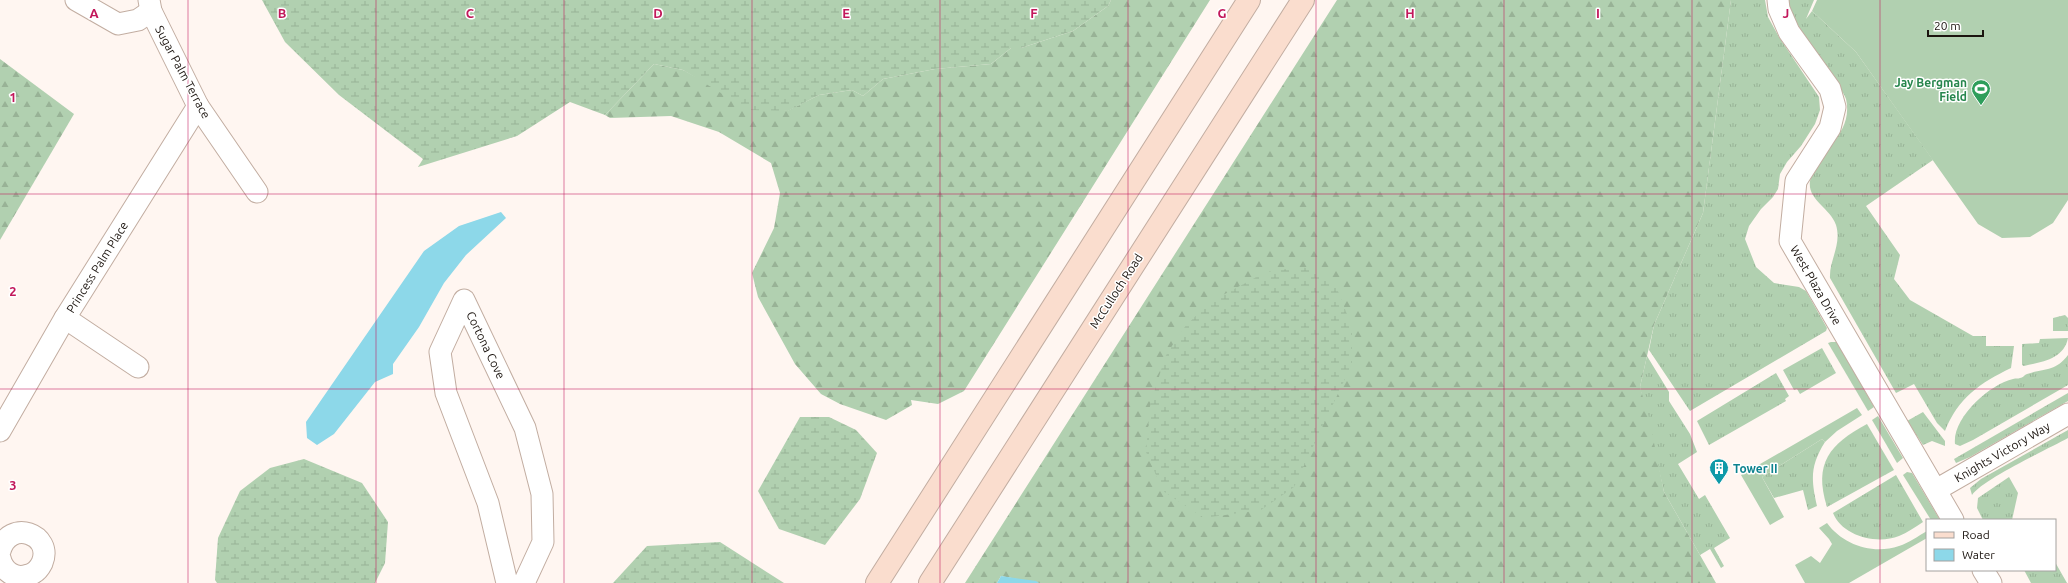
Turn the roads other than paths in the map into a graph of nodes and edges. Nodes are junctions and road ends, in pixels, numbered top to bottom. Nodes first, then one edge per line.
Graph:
1 (76, 0) edge
2 (1250, 0) edge
3 (1303, 0) edge
4 (1778, 0) edge
5 (150, 6) edge
6 (198, 106) junction
7 (257, 192) dead end
8 (65, 318) junction
9 (138, 367) dead end
10 (2068, 414) edge
11 (0, 431) edge
12 (1936, 490) junction
13 (1952, 519) edge
14 (0, 550) edge
15 (0, 558) edge
16 (1984, 571) edge
17 (507, 583) edge
18 (524, 583) edge
19 (877, 583) edge
20 (930, 583) edge
21 (1990, 583) edge

1 - 5 street, Sugar Palm Terrace
2 - 19 main road
3 - 20 main road, McCulloch Road
4 - 12 street, West Plaza Drive
5 - 6 street, Sugar Palm Terrace
6 - 7 street, Sugar Palm Terrace
6 - 8 street, Princess Palm Place
8 - 9 street
8 - 11 street, Princess Palm Place
10 - 12 street, Knights Victory Way
12 - 13 street, West Plaza Drive
14 - 15 street
16 - 21 street
17 - 18 street, Cortona Cove

